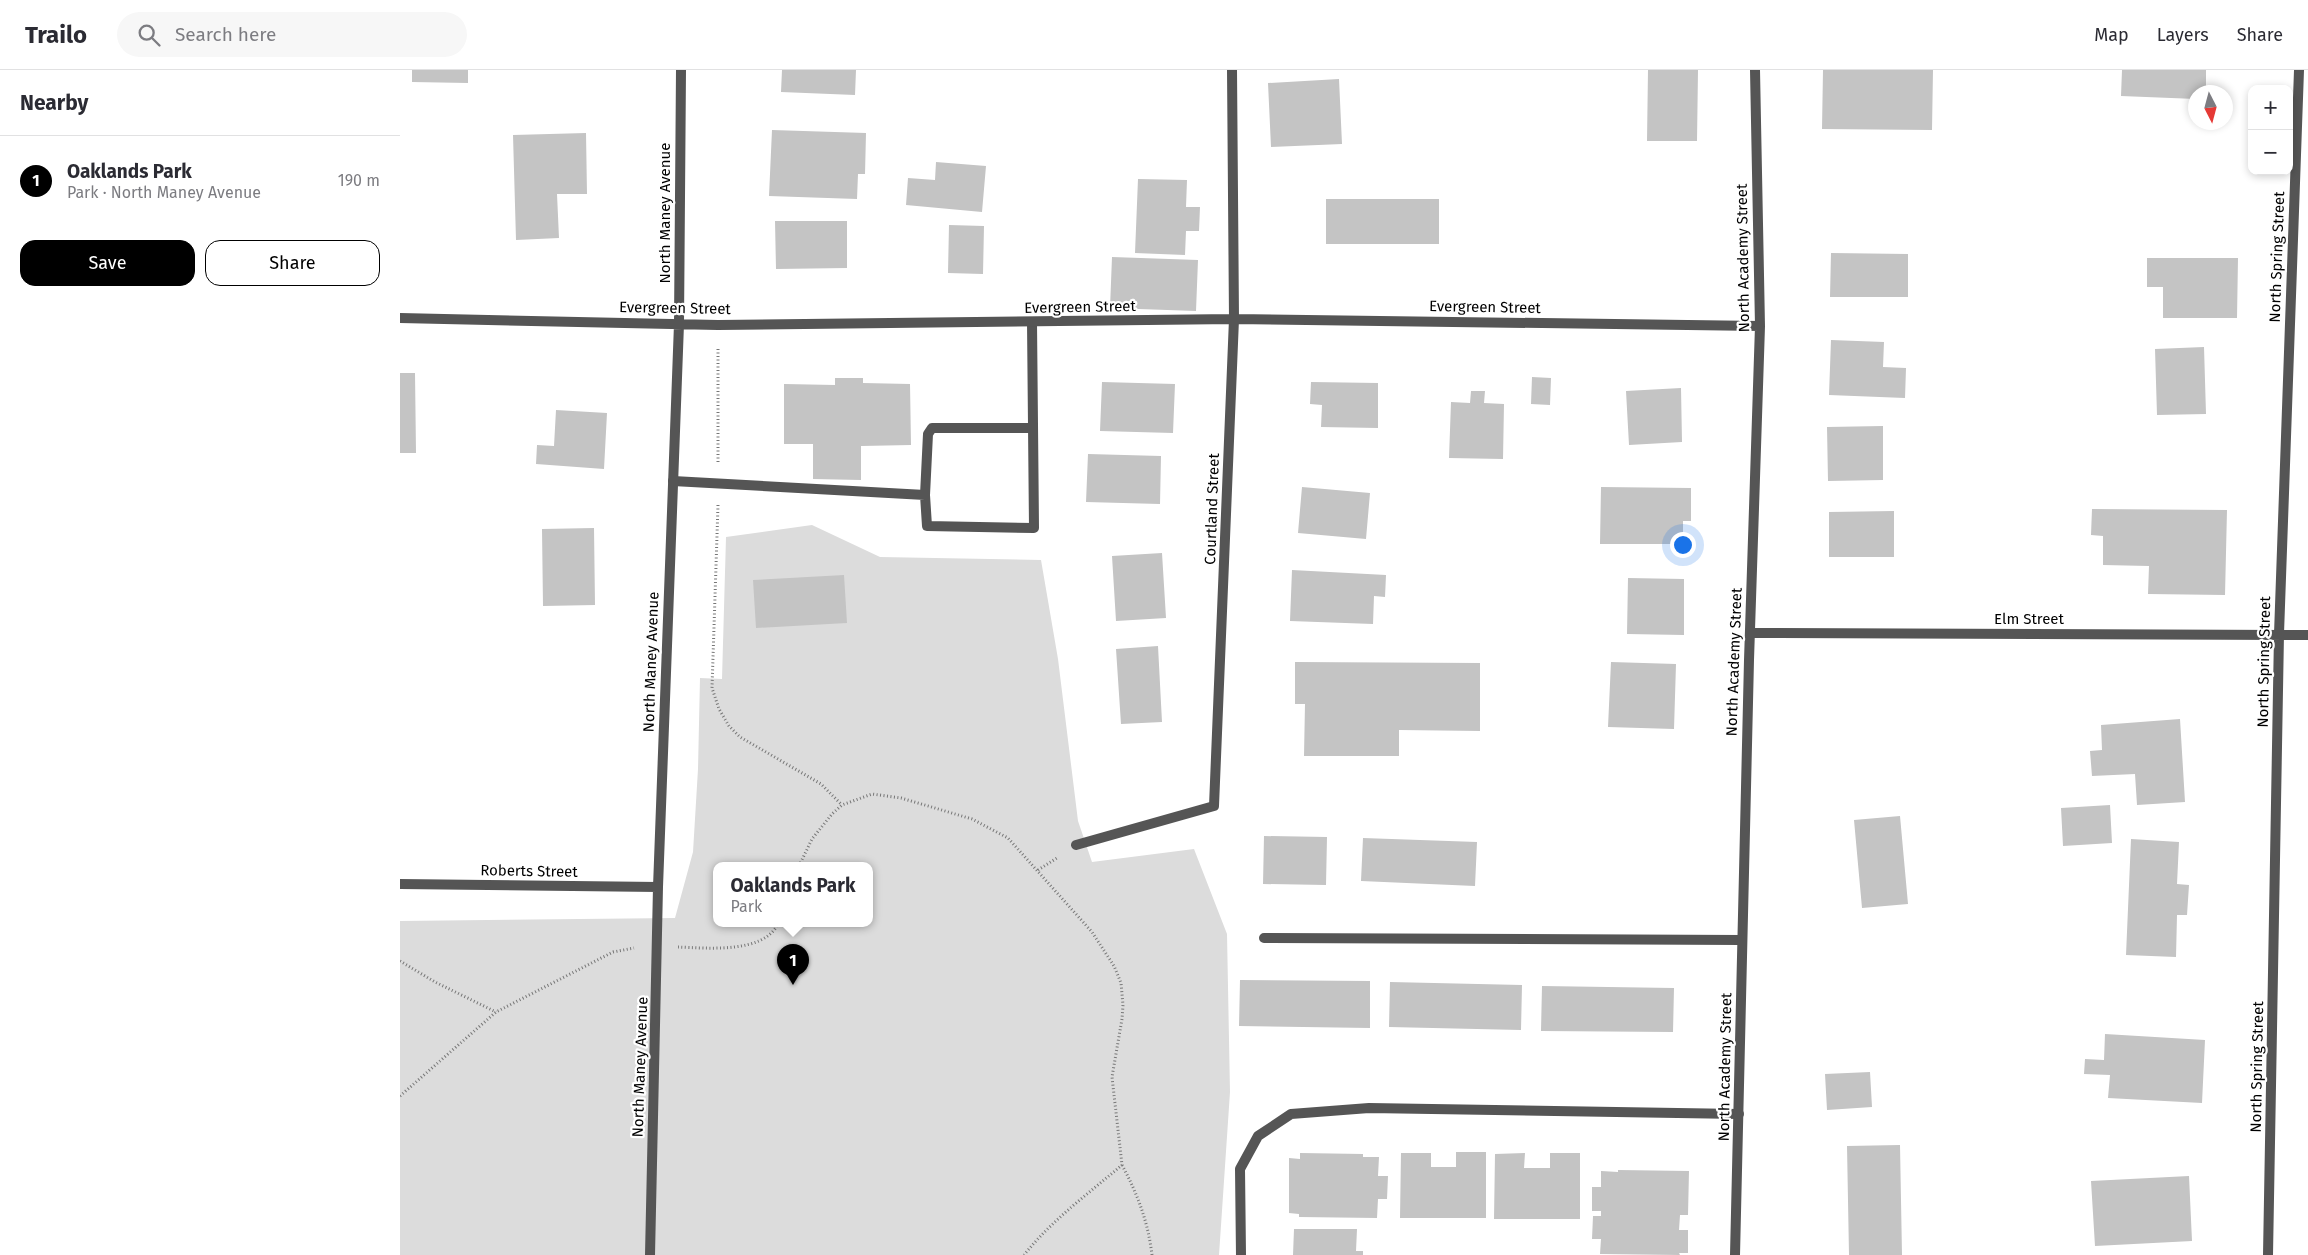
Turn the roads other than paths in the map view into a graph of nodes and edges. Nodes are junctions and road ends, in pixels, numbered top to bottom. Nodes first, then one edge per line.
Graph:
1 (681, 70) edge
2 (1232, 70) edge
3 (1755, 70) edge
4 (2299, 70) edge
5 (400, 318) edge
6 (1234, 319) junction
7 (1032, 322) junction
8 (679, 324) junction
9 (1760, 326) junction
10 (1033, 428) junction
11 (673, 481) junction
12 (925, 495) junction
13 (1750, 633) junction
14 (2279, 634) junction
15 (2308, 635) edge
16 (1076, 845) dead end
17 (400, 884) edge
18 (658, 887) junction
19 (1264, 938) dead end
20 (1742, 940) junction
21 (1738, 1114) junction
22 (650, 1255) edge
23 (1241, 1255) edge
24 (1735, 1255) edge
25 (2268, 1255) edge

1 - 8 street, North Maney Avenue
2 - 6 street, Courtland Street
3 - 9 street, North Academy Street
4 - 14 street, North Spring Street
5 - 8 street, Evergreen Street
6 - 7 street, Evergreen Street
6 - 9 street, Evergreen Street
6 - 16 street, Courtland Street
7 - 8 street, Evergreen Street
7 - 10 street
8 - 11 street, North Maney Avenue
9 - 13 street, North Academy Street
10 - 12 street
10 - 12 street
11 - 12 street
11 - 18 street, North Maney Avenue
13 - 14 street, Elm Street
13 - 20 street, North Academy Street
14 - 15 street, Elm Street
14 - 25 street, North Spring Street
17 - 18 street, Roberts Street
18 - 22 street, North Maney Avenue
19 - 20 street
20 - 21 street, North Academy Street
21 - 23 street
21 - 24 street, North Academy Street

